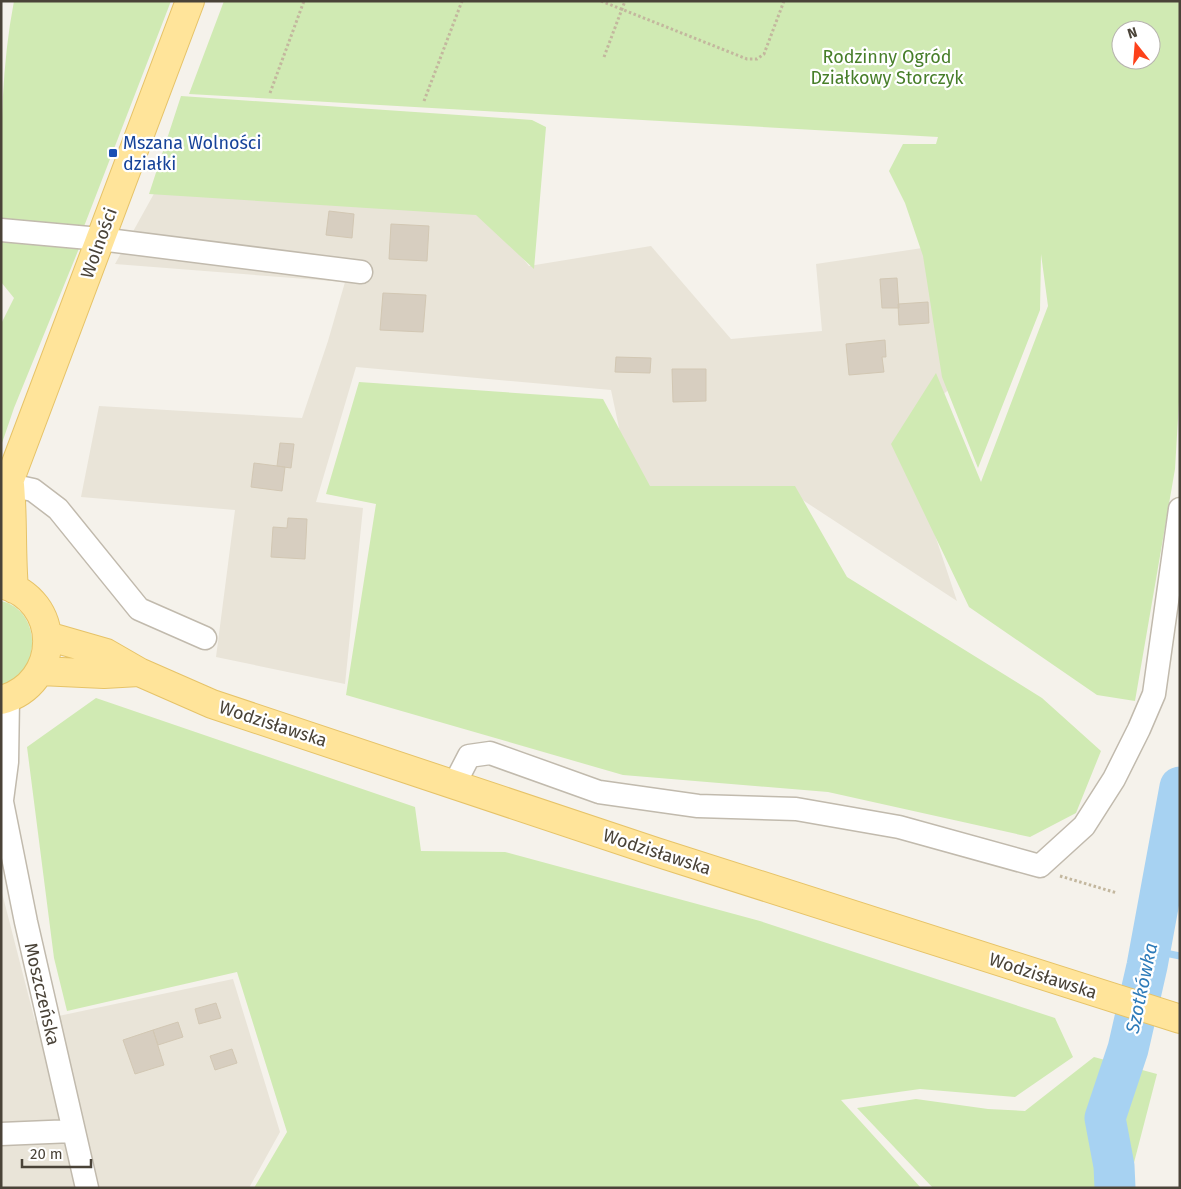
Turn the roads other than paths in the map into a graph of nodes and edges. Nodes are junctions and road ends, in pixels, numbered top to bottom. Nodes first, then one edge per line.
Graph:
1 (190, 1) edge
2 (1, 230) edge
3 (100, 239) junction
4 (361, 272) dead end
5 (6, 494) edge
6 (1180, 509) edge
7 (8, 587) edge
8 (47, 636) junction
9 (205, 638) dead end
10 (40, 671) junction
11 (139, 672) junction
12 (5, 699) edge
13 (454, 785) junction
14 (2, 799) edge
15 (1180, 1019) edge
16 (73, 1131) junction
17 (1, 1134) edge
18 (87, 1188) edge

1 - 3 main road, Wolności
2 - 3 street
3 - 4 street
3 - 5 main road, Wolności
5 - 7 main road, Wolności
5 - 9 street
6 - 13 street
7 - 8 main road
8 - 10 main road
8 - 11 main road, Wodzisławska
10 - 11 main road, Wodzisławska
10 - 12 main road
11 - 13 main road, Wodzisławska
12 - 14 street, Moszczeńska
13 - 15 main road, Wodzisławska
14 - 16 street, Moszczeńska
16 - 17 street
16 - 18 street, Moszczeńska

